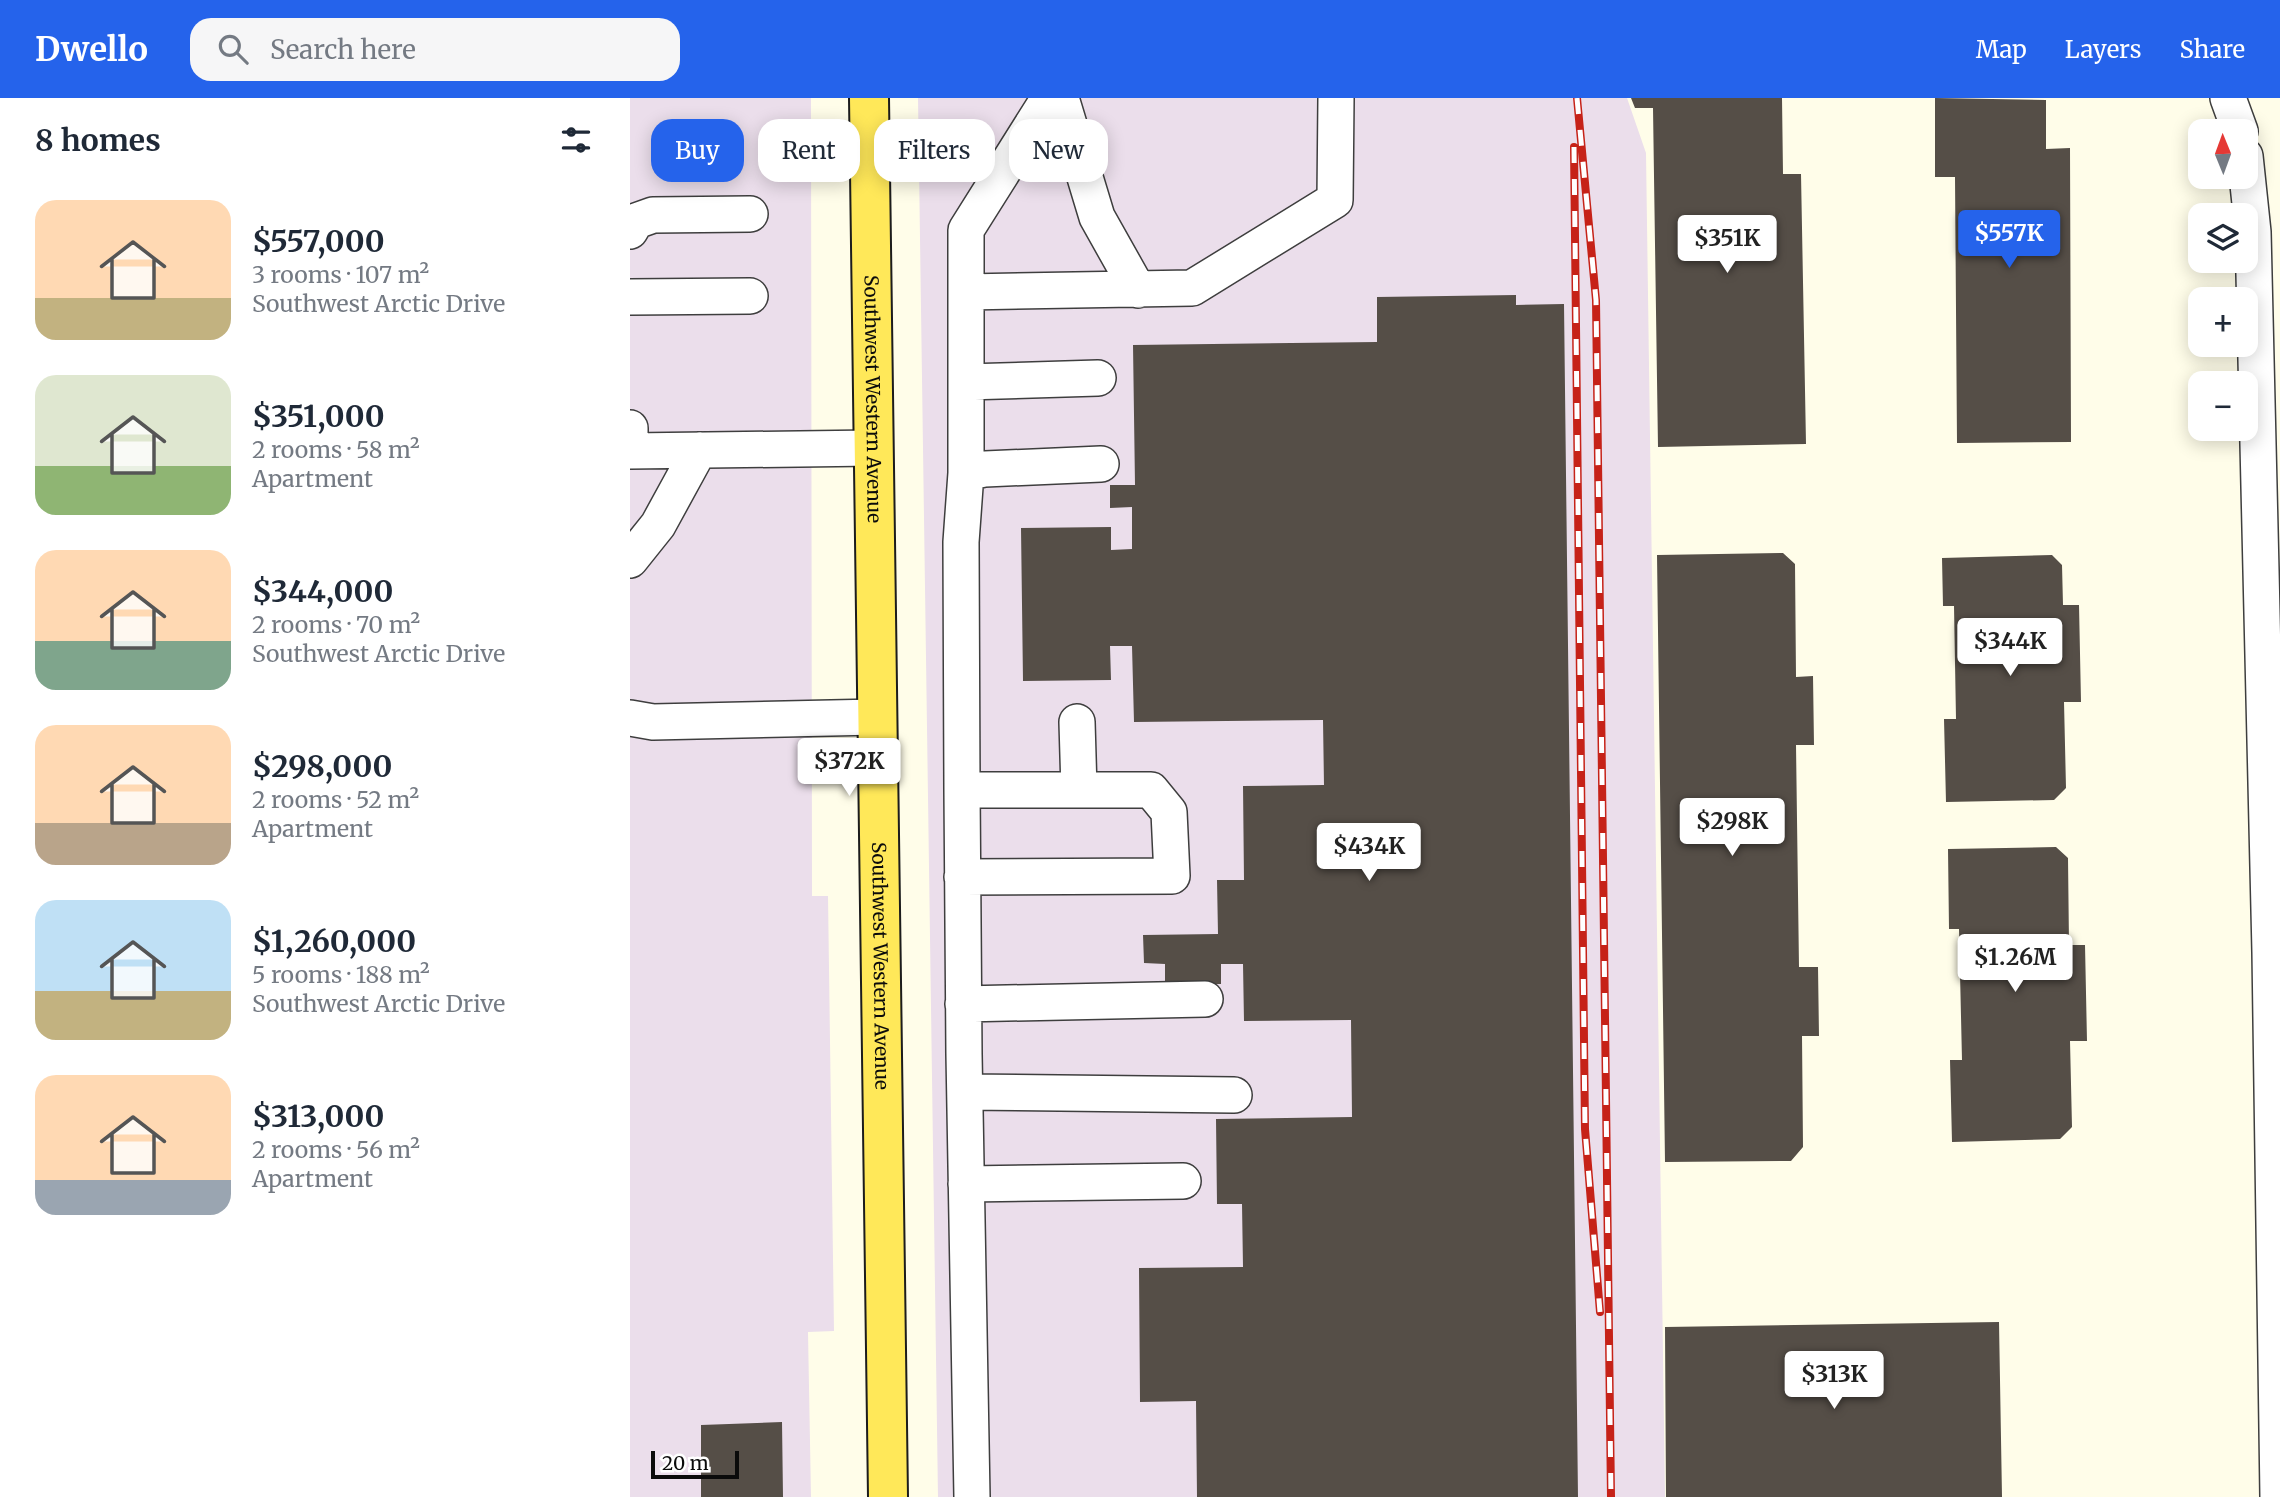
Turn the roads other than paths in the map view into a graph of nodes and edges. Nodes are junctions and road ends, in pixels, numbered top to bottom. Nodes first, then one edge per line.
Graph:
1 (869, 98) edge
2 (1049, 98) edge
3 (1061, 98) edge
4 (1336, 98) edge
5 (2228, 98) edge
6 (2236, 119) edge
7 (2248, 189) edge
8 (750, 214) dead end
9 (630, 231) edge
10 (1138, 290) junction
11 (966, 292) junction
12 (750, 296) dead end
13 (630, 297) edge
14 (1098, 378) dead end
15 (966, 382) junction
16 (630, 428) edge
17 (874, 448) junction
18 (699, 450) junction
19 (630, 451) edge
20 (1101, 464) dead end
21 (966, 473) junction
22 (630, 560) edge
23 (877, 717) junction
24 (630, 718) edge
25 (1077, 722) dead end
26 (962, 790) junction
27 (1079, 790) junction
28 (962, 877) junction
29 (2275, 952) edge
30 (1205, 999) dead end
31 (963, 1004) junction
32 (965, 1092) junction
33 (1234, 1095) dead end
34 (1183, 1181) dead end
35 (966, 1184) junction
36 (888, 1497) edge
37 (972, 1497) edge
38 (2278, 1497) edge

1 - 17 main road, Southwest Western Avenue
2 - 11 street
3 - 10 street
4 - 10 street
5 - 6 street
7 - 29 street
8 - 9 street
10 - 11 street
11 - 15 street
12 - 13 street
14 - 15 street
15 - 21 street
16 - 19 street
17 - 18 street
17 - 23 main road, Southwest Western Avenue
18 - 19 street
18 - 22 street
20 - 21 street
21 - 26 street
23 - 24 street
23 - 36 main road, Southwest Western Avenue
25 - 27 street
26 - 27 street
26 - 28 street
27 - 28 street
28 - 31 street
29 - 38 street
30 - 31 street
31 - 32 street
32 - 33 street
32 - 35 street
34 - 35 street
35 - 37 street

